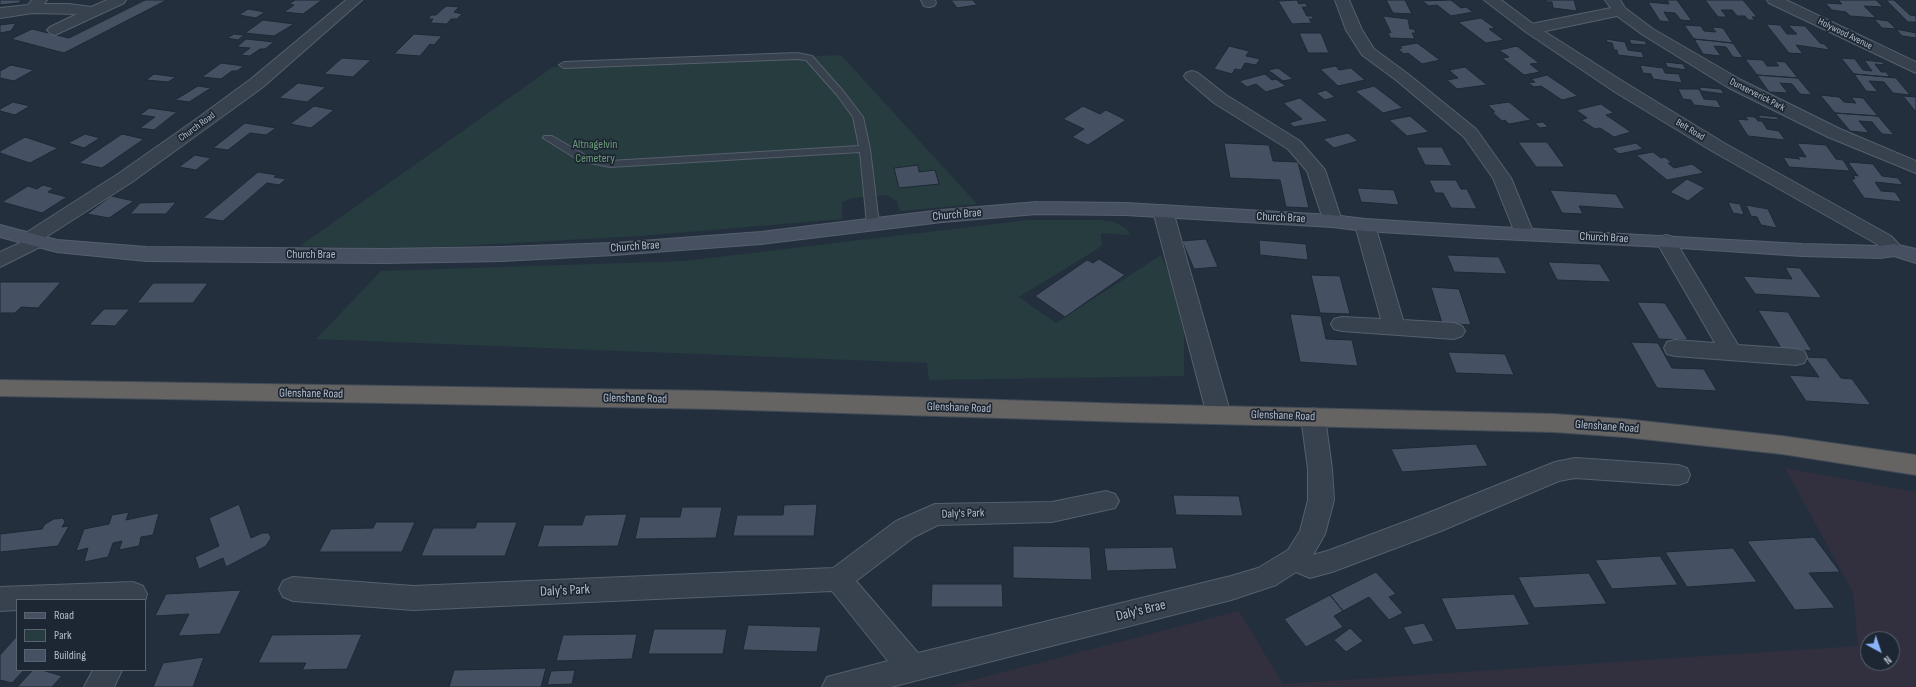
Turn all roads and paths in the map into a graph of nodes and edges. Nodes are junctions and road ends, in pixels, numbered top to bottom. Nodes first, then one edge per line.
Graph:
1 (119, 0) edge
2 (355, 0) edge
3 (1342, 0) edge
4 (1491, 0) edge
5 (1774, 0) edge
6 (36, 4) edge
7 (1616, 6) edge
8 (92, 12) junction
9 (0, 13) edge
10 (1532, 29) junction
11 (56, 30) dead end
12 (564, 65) dead end
13 (1916, 68) edge
14 (1192, 76) dead end
15 (548, 138) dead end
16 (865, 149) junction
17 (1916, 168) edge
18 (1163, 211) junction
19 (1332, 221) junction
20 (873, 224) junction
21 (1364, 225) junction
22 (0, 231) edge
23 (1524, 234) junction
24 (32, 241) junction
25 (1666, 241) junction
26 (1894, 250) junction
27 (1916, 256) edge
28 (0, 260) edge
29 (1342, 324) dead end
30 (1394, 327) junction
31 (1454, 331) dead end
32 (1675, 348) dead end
33 (1731, 352) junction
34 (1796, 358) dead end
35 (0, 388) edge
36 (1219, 414) junction
37 (1313, 417) junction
38 (1916, 464) edge
39 (1678, 474) dead end
40 (1106, 501) dead end
41 (1297, 558) junction
42 (838, 578) junction
43 (293, 589) dead end
44 (0, 599) edge
45 (132, 599) edge
46 (913, 669) junction
47 (107, 671) edge
48 (99, 687) edge
49 (836, 687) edge

1 - 8 street
2 - 24 street, Church Road
3 - 23 street
4 - 10 street, Belt Road
5 - 13 street, Holywood Avenue
6 - 8 street
6 - 9 street
7 - 10 street
7 - 17 street, Dunserverick Park
8 - 11 street
10 - 26 street, Belt Road
12 - 16 lane
14 - 19 street
15 - 16 lane
16 - 20 lane
18 - 19 main road, Church Brae
18 - 20 main road, Church Brae
18 - 36 street
19 - 21 main road, Church Brae
20 - 24 main road, Church Brae
21 - 23 main road, Church Brae
21 - 30 street
22 - 24 main road, Church Brae
23 - 25 main road, Church Brae
24 - 28 street, Church Road
25 - 26 main road, Church Brae
25 - 33 street
26 - 27 main road, Church Brae
29 - 30 street
30 - 31 street
32 - 33 street
33 - 34 street
35 - 36 highway, Glenshane Road
36 - 37 highway, Glenshane Road
37 - 38 highway, Glenshane Road
37 - 41 street, Daly's Brae
39 - 41 street
40 - 42 street, Daly's Park
41 - 46 street, Daly's Brae
42 - 43 street, Daly's Park
42 - 46 street
44 - 45 street
46 - 49 street, Daly's Brae
47 - 48 street

